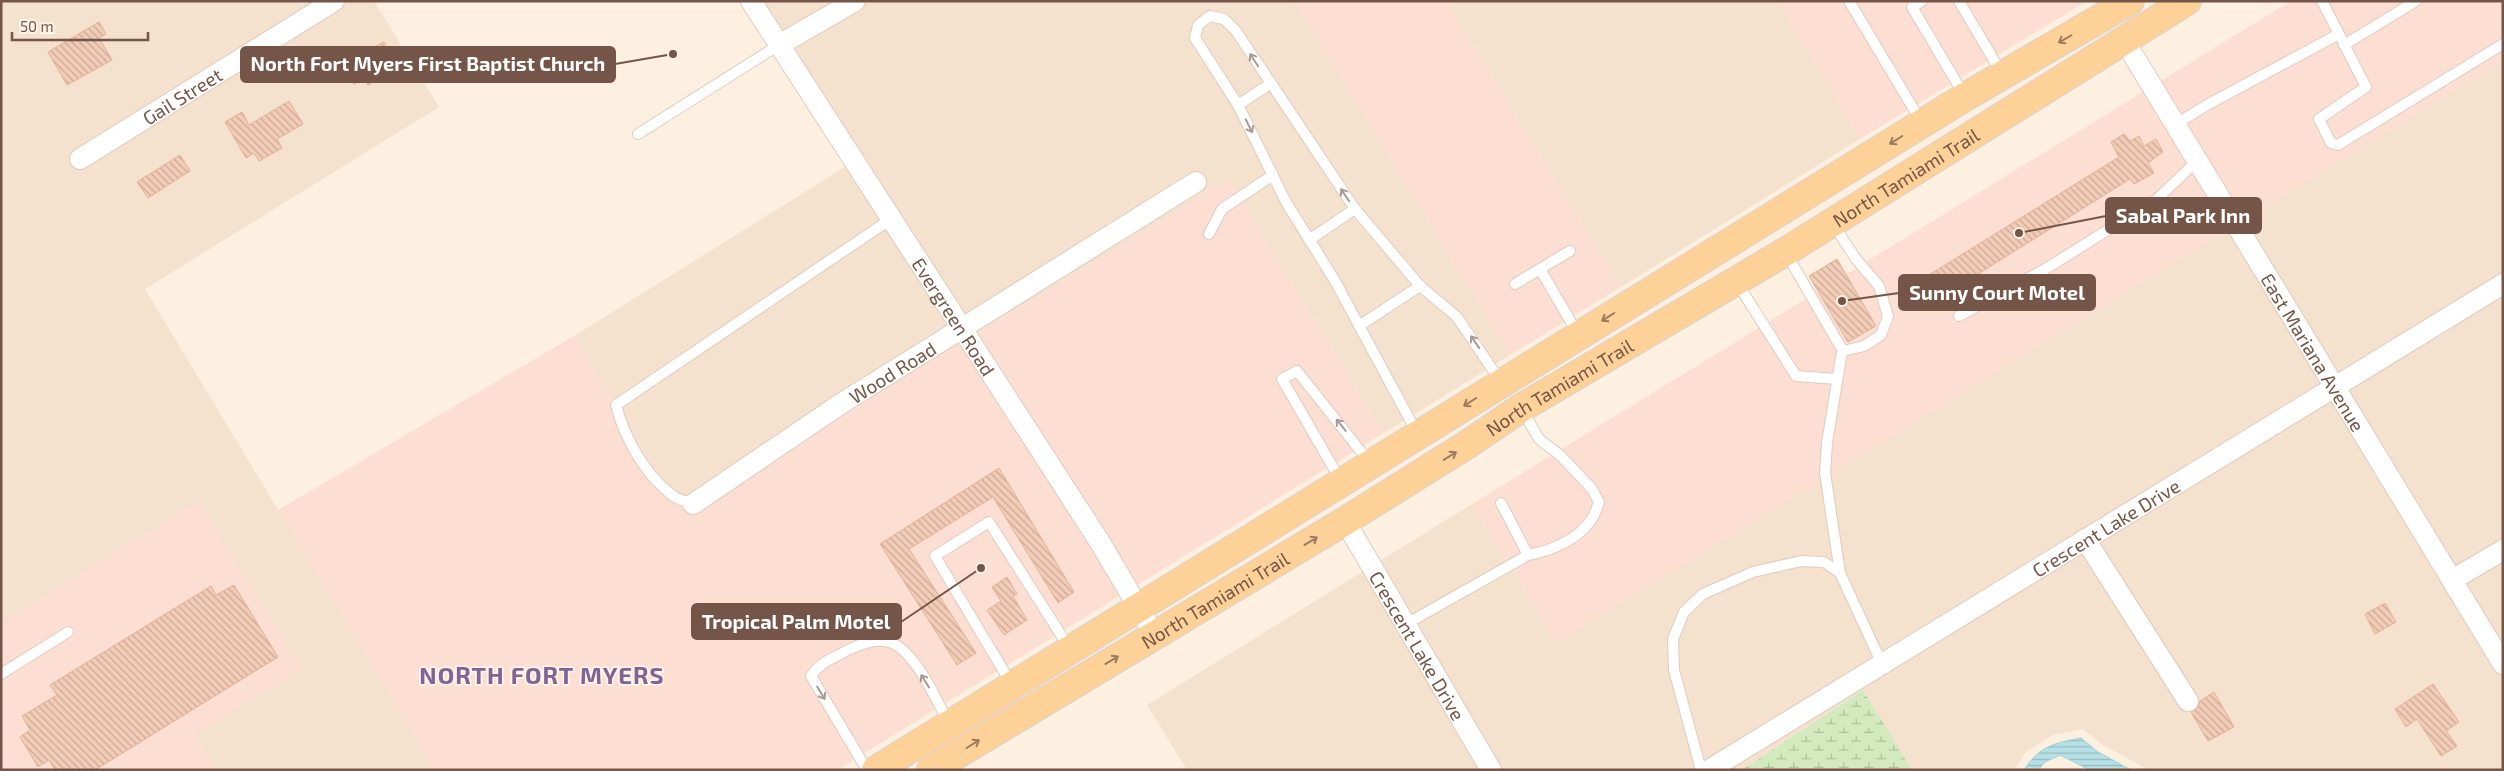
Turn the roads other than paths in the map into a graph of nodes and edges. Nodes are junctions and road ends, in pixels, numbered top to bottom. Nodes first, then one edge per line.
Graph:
1 (334, 1) edge
2 (751, 1) edge
3 (855, 1) edge
4 (1849, 1) edge
5 (1922, 1) edge
6 (1960, 1) edge
7 (2155, 1) edge
8 (2187, 1) edge
9 (2322, 1) edge
10 (2416, 1) edge
11 (2113, 6) edge
12 (2338, 34) junction
13 (2124, 40) junction
14 (2503, 44) edge
15 (779, 45) junction
16 (2344, 45) junction
17 (2002, 75) junction
18 (1270, 84) junction
19 (2048, 88) junction
20 (1966, 97) junction
21 (1238, 105) junction
22 (1923, 124) junction
23 (2176, 124) junction
24 (638, 134) dead end
25 (80, 159) dead end
26 (2198, 160) junction
27 (1273, 175) junction
28 (1196, 182) dead end
29 (1356, 210) junction
30 (891, 219) junction
31 (1832, 223) junction
32 (1208, 234) dead end
33 (1739, 237) junction
34 (1309, 240) junction
35 (1570, 251) dead end
36 (1785, 252) junction
37 (1540, 269) junction
38 (1735, 281) junction
39 (1515, 284) dead end
40 (2503, 284) edge
41 (1420, 286) junction
42 (1650, 291) junction
43 (1681, 314) junction
44 (1958, 316) dead end
45 (1359, 326) junction
46 (961, 328) junction
47 (1579, 335) junction
48 (1843, 351) junction
49 (1595, 366) junction
50 (1837, 379) junction
51 (1502, 383) junction
52 (2334, 387) junction
53 (1521, 408) junction
54 (1418, 434) junction
55 (1371, 463) junction
56 (1341, 482) junction
57 (1500, 503) dead end
58 (693, 504) joint
59 (1345, 521) junction
60 (2085, 539) junction
61 (2503, 550) edge
62 (1528, 555) junction
63 (1840, 573) junction
64 (2452, 580) junction
65 (1138, 610) junction
66 (1406, 624) junction
67 (68, 632) dead end
68 (1154, 634) junction
69 (1071, 650) junction
70 (1882, 664) junction
71 (2503, 664) edge
72 (1, 674) edge
73 (1012, 686) junction
74 (2188, 701) dead end
75 (949, 724) junction
76 (1484, 767) edge
77 (868, 770) edge
78 (876, 770) edge
79 (931, 770) edge
80 (1701, 770) edge
81 (1709, 770) edge

1 - 25 street, Gail Street
2 - 15 street, Evergreen Road
3 - 15 street
4 - 22 lane
5 - 20 lane
6 - 17 lane
7 - 13 main road
8 - 13 main road, North Tamiami Trail
9 - 12 lane
10 - 16 lane
11 -> 17 main road, North Tamiami Trail
11 - 19 main road
12 - 16 lane
12 - 23 lane
13 - 19 main road, North Tamiami Trail
13 - 23 street, East Mariana Avenue
14 - 16 lane
15 - 24 lane
15 - 30 street, Evergreen Road
17 - 20 main road, North Tamiami Trail
18 - 21 lane
18 -> 21 lane
29 -> 18 lane
19 - 31 main road, North Tamiami Trail
20 - 22 main road, North Tamiami Trail
21 -> 27 lane
22 -> 33 main road, North Tamiami Trail
23 - 26 street, East Mariana Avenue
26 - 44 lane
26 - 52 street, East Mariana Avenue
27 - 32 lane
27 - 34 lane
28 - 46 street, Wood Road
29 - 34 lane
29 - 41 lane
30 - 46 street, Evergreen Road
30 - 58 lane
31 - 36 main road, North Tamiami Trail
31 - 48 lane
33 - 42 main road, North Tamiami Trail
33 - 43 main road
34 - 45 lane
35 - 37 lane
36 - 38 main road, North Tamiami Trail
36 - 48 lane
37 - 39 lane
37 - 47 lane
38 - 43 main road, North Tamiami Trail
38 - 50 lane
40 - 52 street, Crescent Lake Drive
41 - 45 lane
51 -> 41 lane
42 -> 47 main road, North Tamiami Trail
42 - 49 main road
43 - 49 main road, North Tamiami Trail
45 - 54 lane
46 - 58 street, Wood Road
46 - 65 street, Evergreen Road
47 - 51 main road, North Tamiami Trail
48 - 50 lane
49 - 53 main road, North Tamiami Trail
50 - 63 lane
51 -> 54 main road, North Tamiami Trail
52 - 60 street, Crescent Lake Drive
52 - 64 street, East Mariana Avenue
59 -> 53 main road, North Tamiami Trail
53 - 62 lane
54 - 55 main road, North Tamiami Trail
55 - 56 main road, North Tamiami Trail
55 -> 56 lane
56 - 65 main road, North Tamiami Trail
57 - 62 lane
59 - 66 street, Crescent Lake Drive
68 -> 59 main road, North Tamiami Trail
60 - 70 street, Crescent Lake Drive
60 - 74 street
61 - 64 street
62 - 66 lane
63 - 70 lane
63 - 80 lane
64 - 71 street, East Mariana Avenue
65 - 68 street, Evergreen Road
65 - 69 main road, North Tamiami Trail
66 - 76 street, Crescent Lake Drive
67 - 72 lane
79 -> 68 main road, North Tamiami Trail
69 - 73 main road, North Tamiami Trail
69 - 73 lane
70 - 81 street, Crescent Lake Drive
73 - 75 main road, North Tamiami Trail
75 -> 77 lane
75 - 78 main road, North Tamiami Trail

